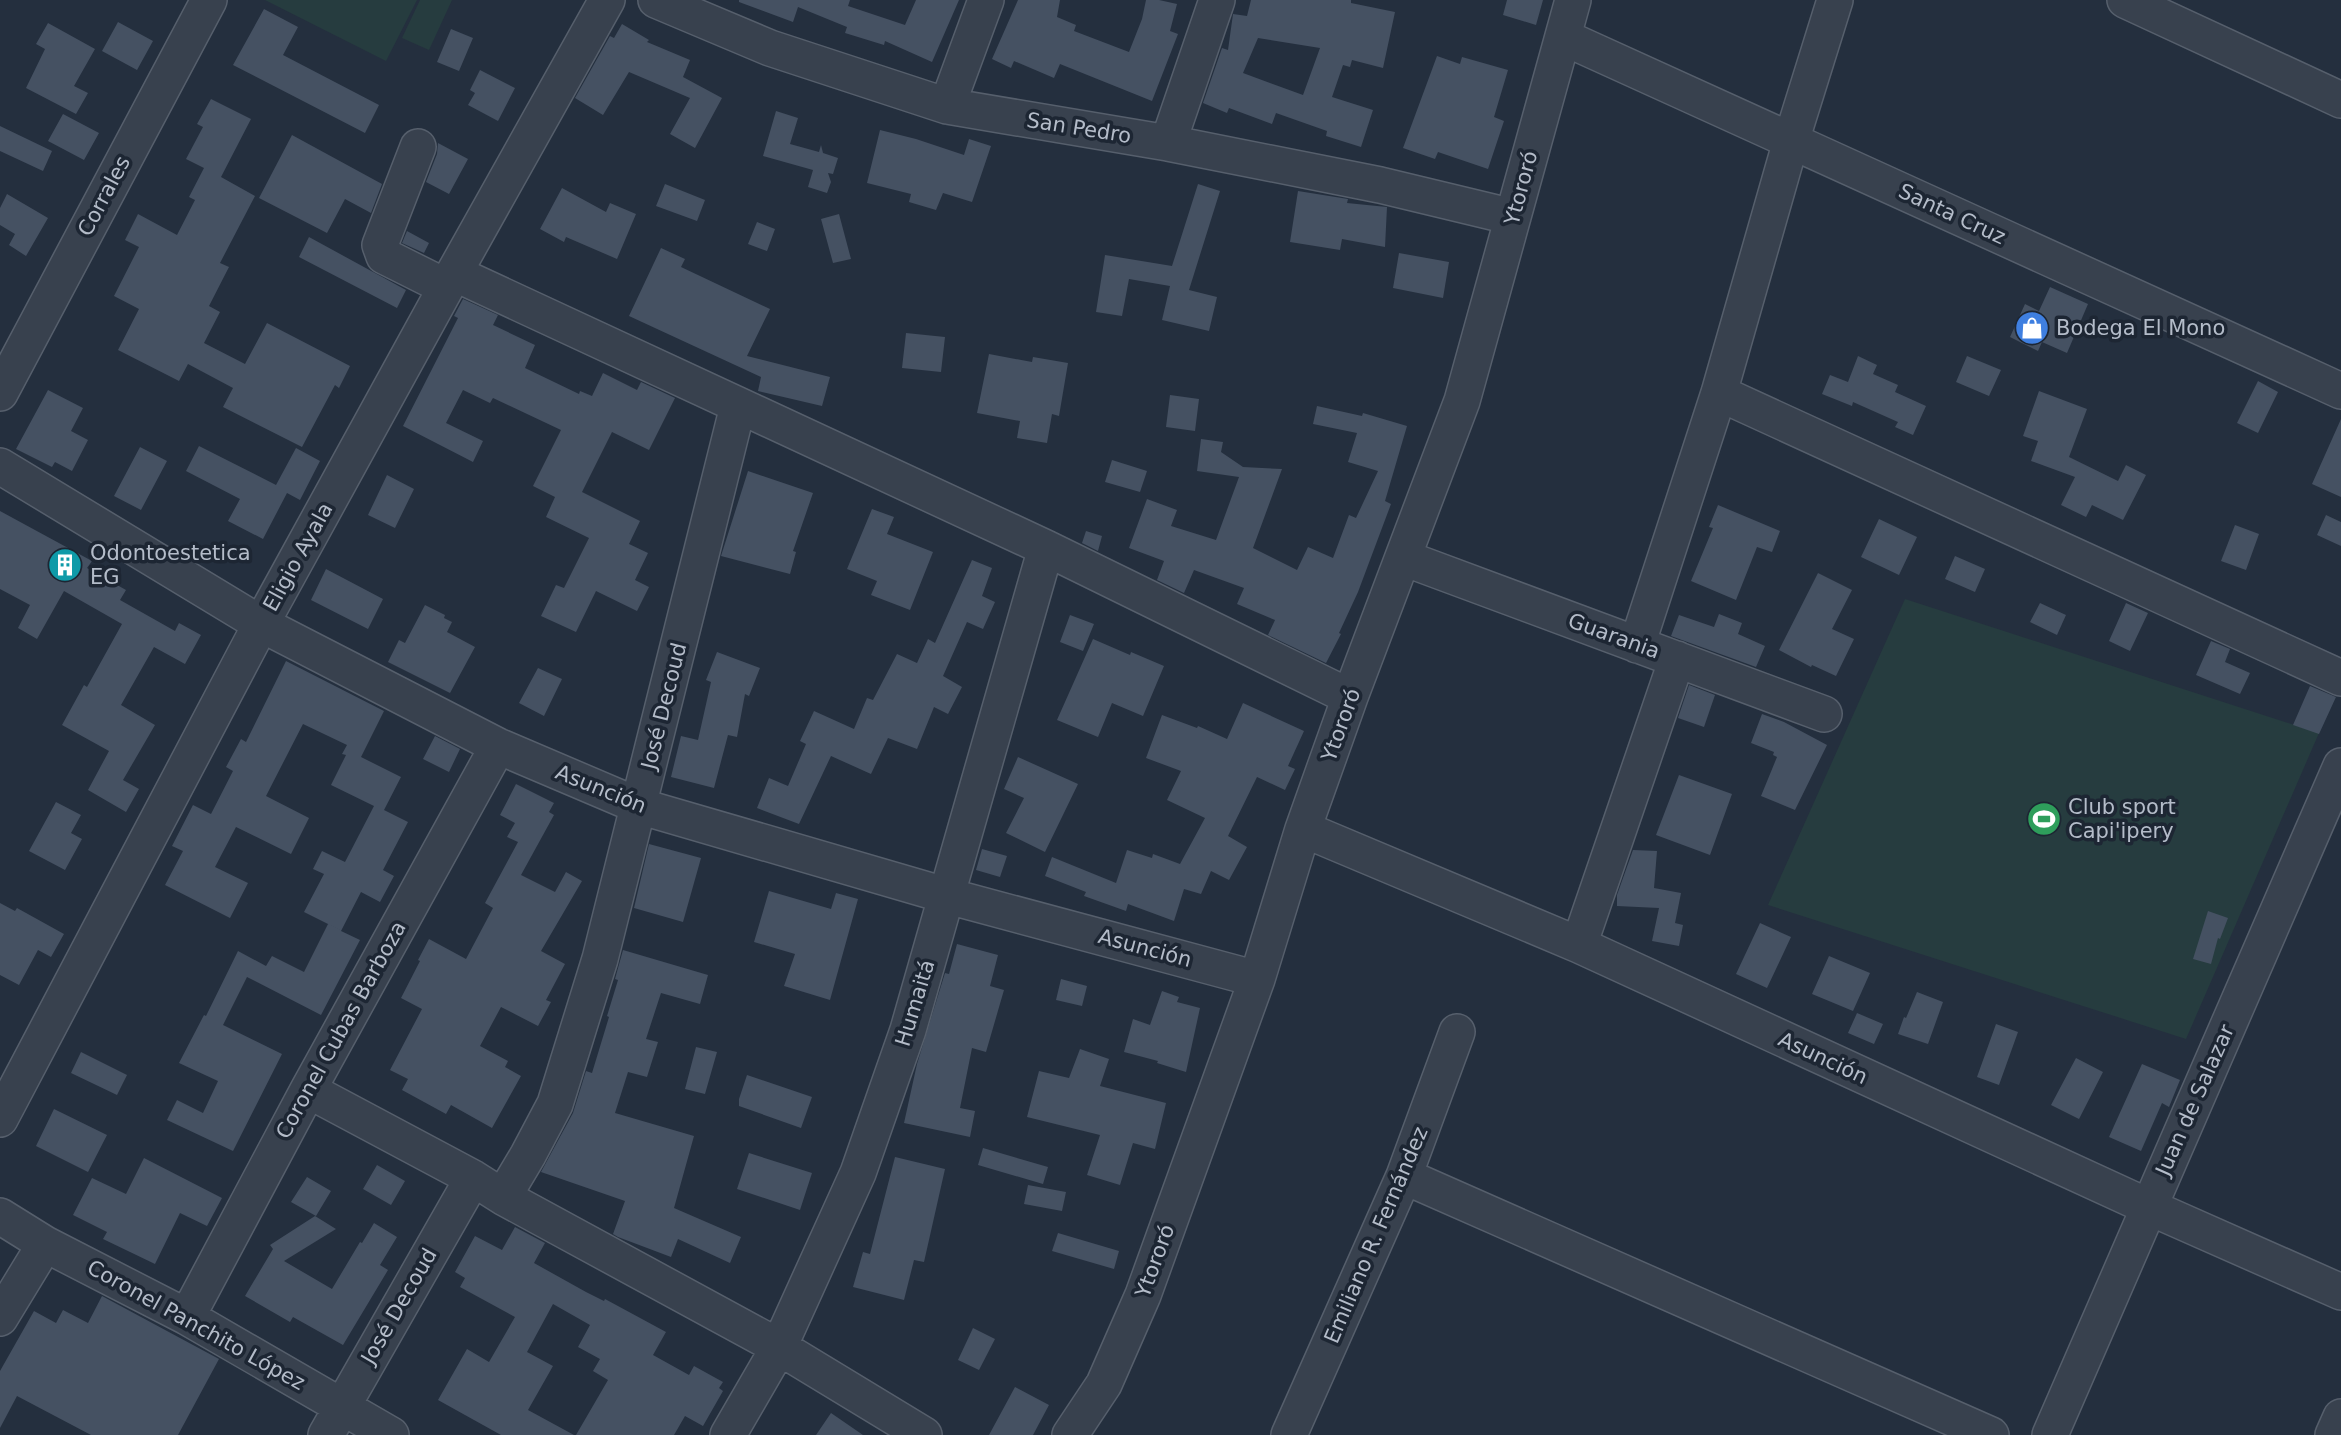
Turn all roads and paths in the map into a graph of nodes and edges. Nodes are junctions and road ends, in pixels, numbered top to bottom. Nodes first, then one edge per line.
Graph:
1 (209, 0) edge
2 (607, 0) edge
3 (656, 0) edge
4 (986, 0) edge
5 (1217, 0) edge
6 (1573, 0) edge
7 (1835, 0) edge
8 (2125, 0) edge
9 (1563, 37) junction
10 (2341, 100) edge
11 (947, 106) junction
12 (1791, 141) junction
13 (1168, 142) junction
14 (418, 147) dead end
15 (1513, 217) junction
16 (450, 280) junction
17 (2341, 391) edge
18 (0, 393) edge
19 (1719, 393) junction
20 (738, 406) junction
21 (0, 466) edge
22 (1046, 548) junction
23 (1404, 558) junction
24 (261, 624) junction
25 (1637, 645) junction
26 (1678, 659) junction
27 (2341, 678) edge
28 (1350, 697) junction
29 (1824, 714) dead end
30 (498, 746) junction
31 (2341, 766) edge
32 (639, 806) junction
33 (1303, 829) junction
34 (948, 896) junction
35 (1579, 945) junction
36 (1257, 979) junction
37 (1457, 1032) dead end
38 (307, 1090) junction
39 (0, 1119) edge
40 (1404, 1176) junction
41 (473, 1178) junction
42 (503, 1197) junction
43 (2149, 1207) junction
44 (0, 1216) edge
45 (46, 1244) junction
46 (2341, 1292) edge
47 (187, 1317) junction
48 (0, 1318) edge
49 (779, 1347) junction
50 (2341, 1417) edge
51 (334, 1421) edge
52 (391, 1435) edge
53 (728, 1435) edge
54 (924, 1435) edge
55 (1070, 1435) edge
56 (1289, 1435) edge
57 (1991, 1435) edge
58 (2050, 1435) edge
59 (2333, 1435) edge

1 - 18 street, Corrales
2 - 16 street, Eligio Ayala
3 - 11 street, San Pedro
4 - 11 street
5 - 13 street
6 - 9 street, Ytororó
7 - 12 street
8 - 10 street
9 - 12 street, Santa Cruz
9 - 15 street, Ytororó
11 - 13 street, San Pedro
12 - 17 street, Santa Cruz
12 - 19 street
13 - 15 street, San Pedro
14 - 16 street
15 - 23 street, Ytororó
16 - 20 street
16 - 24 street, Eligio Ayala
19 - 25 street
19 - 27 street
20 - 22 street
20 - 32 street, José Decoud
21 - 24 street, Asunción
22 - 28 street
22 - 34 street, Humaitá
23 - 25 street, Guarania
23 - 28 street, Ytororó
24 - 30 street, Asunción
24 - 39 street, Eligio Ayala
25 - 26 street, Guarania
26 - 29 street, Guarania
26 - 35 street
28 - 33 street, Ytororó
30 - 32 street, Asunción
30 - 38 street, Coronel Cubas Barboza
31 - 43 street, Juan de Salazar
32 - 34 street, Asunción
32 - 42 street, José Decoud
33 - 35 street, Asunción
33 - 36 street, Ytororó
34 - 36 street, Asunción
34 - 49 street, Humaitá
35 - 43 street, Asunción
36 - 55 street, Ytororó
37 - 40 street, Emiliano R. Fernández
38 - 41 street
38 - 47 street, Coronel Cubas Barboza
40 - 56 street, Emiliano R. Fernández
40 - 57 street
41 - 42 street
41 - 51 street, José Decoud
42 - 49 street
43 - 46 street, Asunción
43 - 58 street, Juan de Salazar
44 - 45 street, Coronel Panchito López
45 - 47 street, Coronel Panchito López
45 - 48 street
47 - 51 street, Coronel Panchito López
49 - 53 street, Humaitá
49 - 54 street
50 - 59 street
51 - 52 street, Coronel Panchito López

